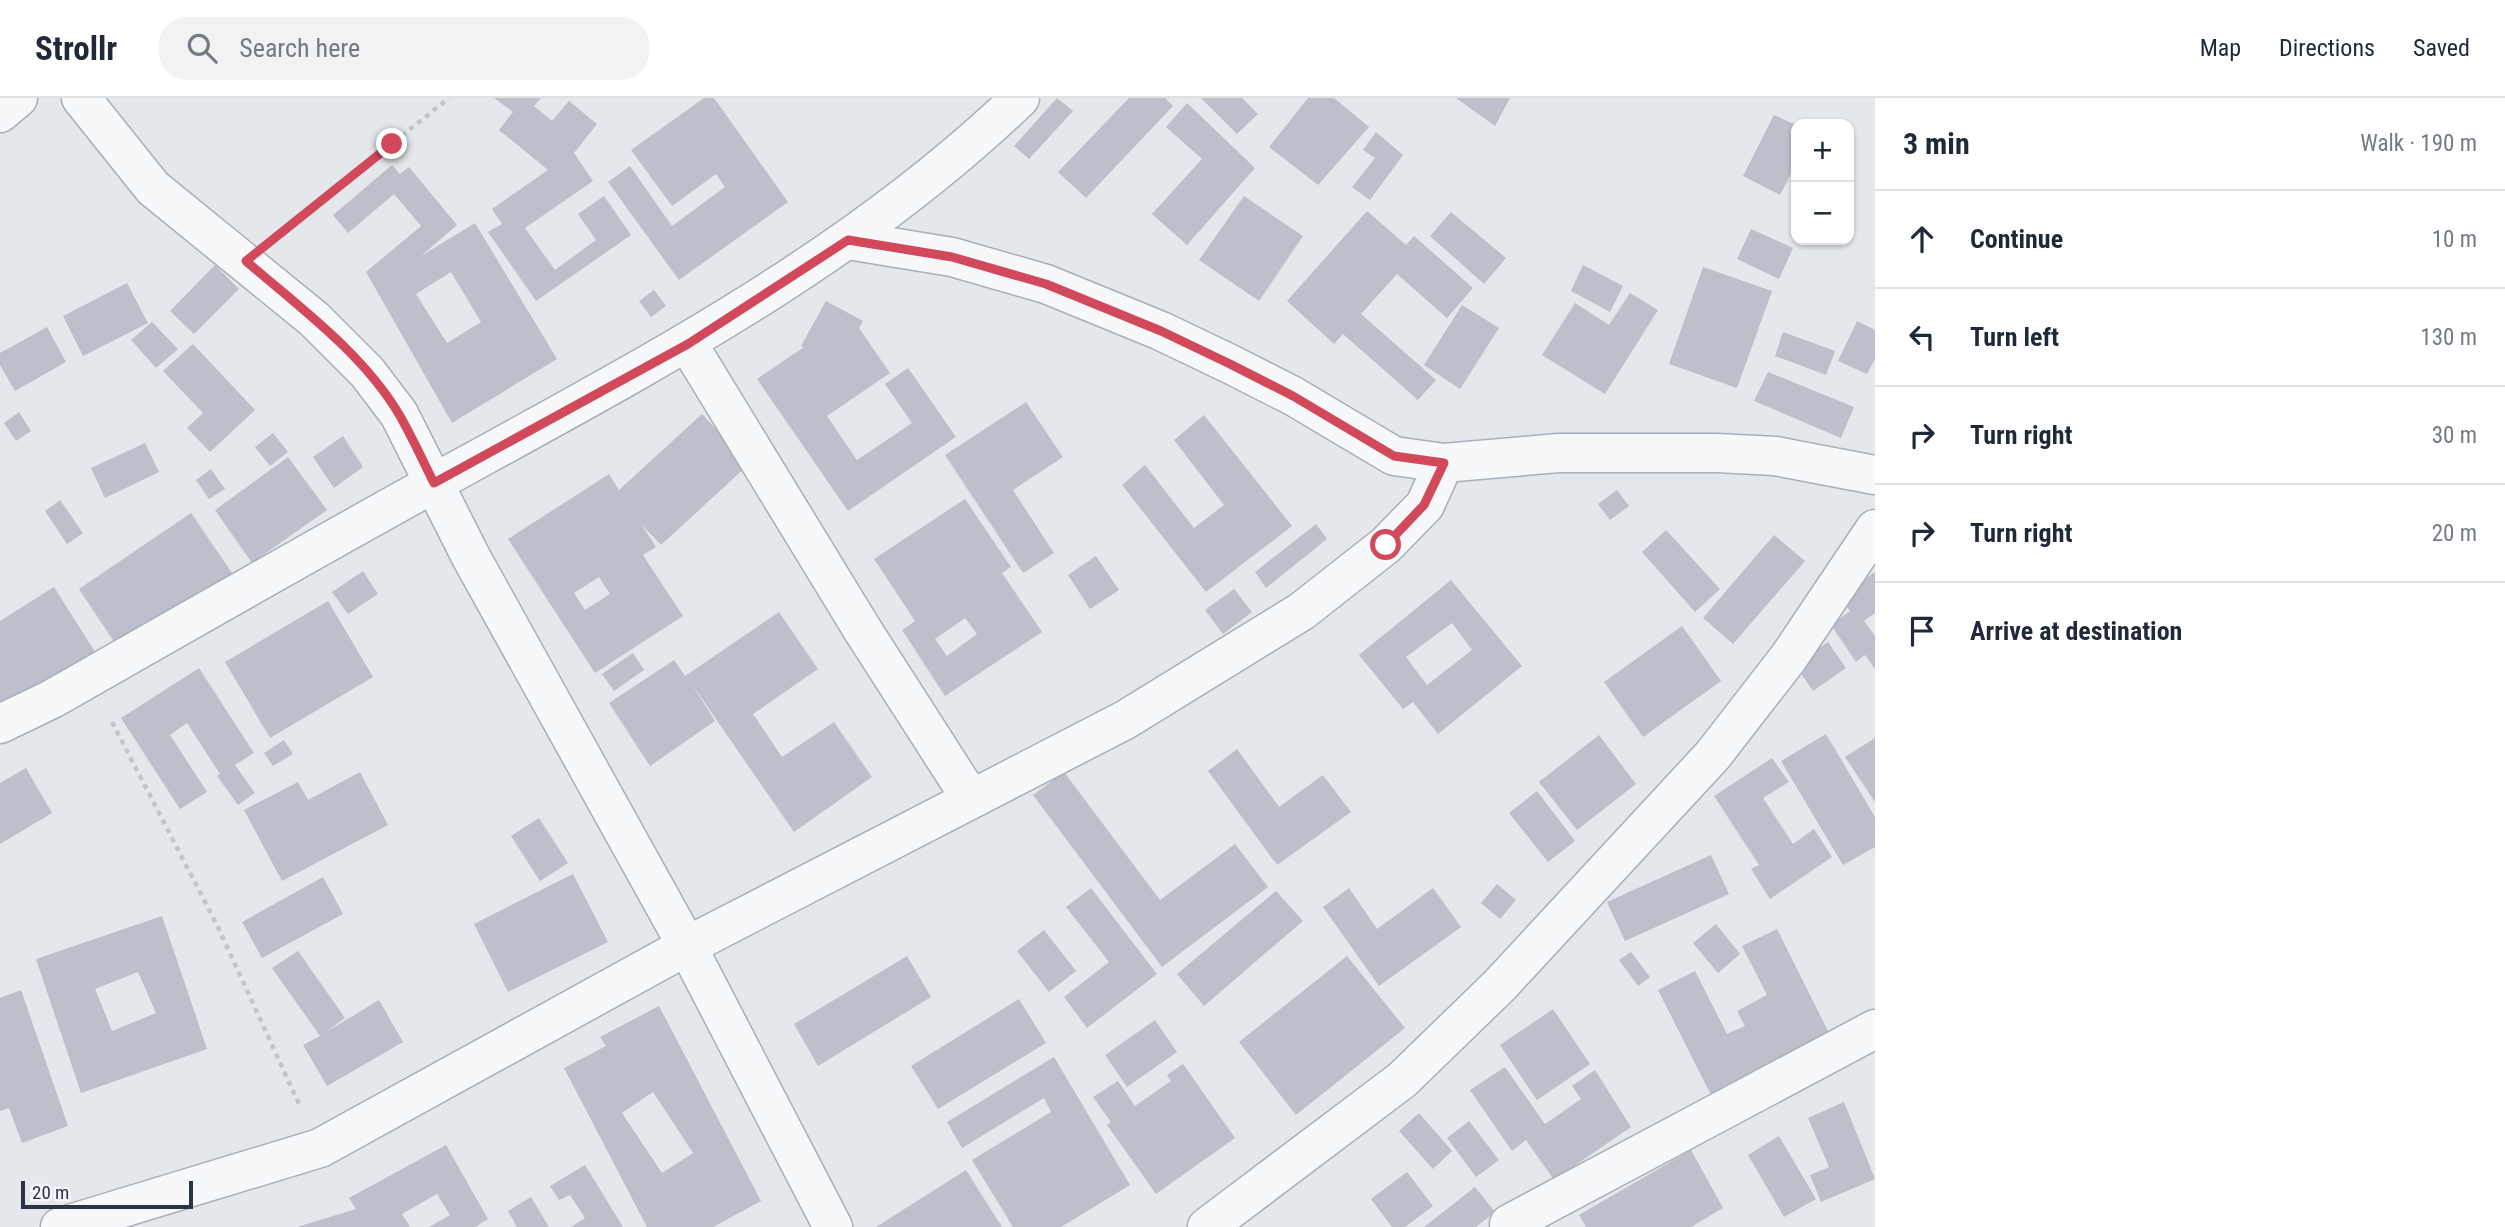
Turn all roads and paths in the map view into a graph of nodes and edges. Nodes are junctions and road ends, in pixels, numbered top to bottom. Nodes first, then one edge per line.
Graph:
1 (18, 98) edge
2 (81, 98) edge
3 (449, 98) edge
4 (1020, 98) edge
5 (0, 113) edge
6 (848, 240) junction
7 (246, 261) junction
8 (688, 344) junction
9 (1444, 463) junction
10 (1875, 475) edge
11 (434, 483) junction
12 (1875, 529) edge
13 (91, 677) junction
14 (0, 724) edge
15 (971, 799) junction
16 (687, 946) junction
17 (1875, 1029) edge
18 (320, 1148) junction
19 (1509, 1223) dead end
20 (60, 1227) edge
21 (833, 1227) edge
22 (1207, 1227) edge

1 - 5 street
2 - 7 street
3 - 7 path
4 - 6 street
6 - 8 street
6 - 9 street
7 - 11 street
8 - 11 street
8 - 15 street
9 - 10 street
9 - 15 street
11 - 13 street
11 - 16 street
12 - 22 street
13 - 14 street
13 - 18 path
15 - 16 street
16 - 18 street
16 - 21 street
17 - 19 street
18 - 20 street

